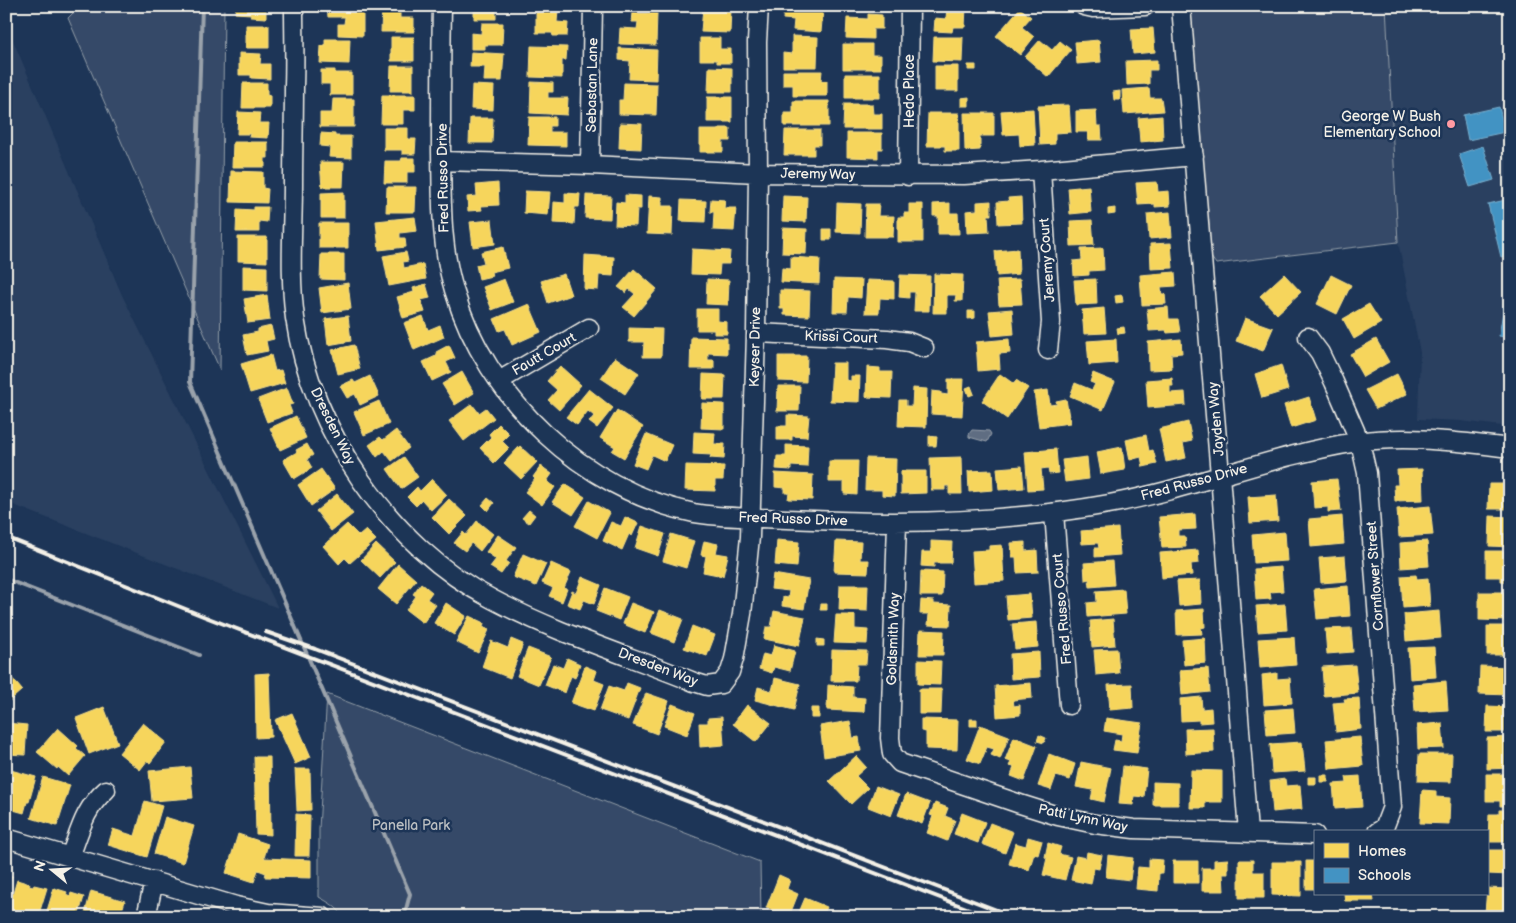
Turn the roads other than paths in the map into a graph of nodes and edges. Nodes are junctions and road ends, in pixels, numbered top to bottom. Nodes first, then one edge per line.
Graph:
1 (294, 6) edge
2 (442, 6) edge
3 (593, 6) edge
4 (758, 6) edge
5 (910, 6) edge
6 (1084, 6) edge
7 (1144, 6) edge
8 (1181, 6) edge
9 (1194, 156) junction
10 (442, 161) junction
11 (590, 165) junction
12 (1041, 170) junction
13 (758, 173) junction
14 (908, 176) junction
15 (589, 328) dead end
16 (756, 333) junction
17 (1308, 337) dead end
18 (924, 348) dead end
19 (1048, 350) dead end
20 (499, 381) junction
21 (1360, 442) junction
22 (1510, 448) edge
23 (1220, 475) junction
24 (1054, 513) junction
25 (750, 518) junction
26 (898, 522) junction
27 (722, 684) joint
28 (1069, 705) dead end
29 (892, 754) joint
30 (106, 790) dead end
31 (1380, 830) edge
32 (1248, 832) junction
33 (1314, 834) edge
34 (6, 838) edge
35 (70, 857) junction
36 (154, 881) junction
37 (146, 917) edge
38 (323, 917) edge

1 - 27 street, Dresden Way
2 - 10 street, Fred Russo Drive
3 - 11 street, Sebastan Lane
4 - 13 street, Keyser Drive
5 - 14 street, Hedo Place
6 - 7 street
8 - 9 street, Jayden Way
9 - 12 street, Jeremy Way
9 - 23 street, Jayden Way
10 - 11 street, Jeremy Way
10 - 20 street, Fred Russo Drive
11 - 13 street, Jeremy Way
12 - 14 street, Jeremy Way
12 - 19 street, Jeremy Court
13 - 14 street, Jeremy Way
13 - 16 street, Keyser Drive
15 - 20 street, Fautt Court
16 - 18 street, Krissi Court
16 - 25 street, Keyser Drive
17 - 21 street, Cornflower Street
20 - 25 street, Fred Russo Drive
21 - 22 street, Fred Russo Drive
21 - 23 street, Fred Russo Drive
21 - 31 street, Cornflower Street
23 - 24 street, Fred Russo Drive
23 - 32 street, Jayden Way
24 - 26 street, Fred Russo Drive
24 - 28 street, Fred Russo Court
25 - 26 street, Fred Russo Drive
25 - 27 street, Keyser Drive
26 - 29 street, Goldsmith Way
29 - 32 street, Patti Lynn Way
30 - 35 street
32 - 33 street, Patti Lynn Way
34 - 35 street
35 - 36 street
36 - 37 street
36 - 38 street

